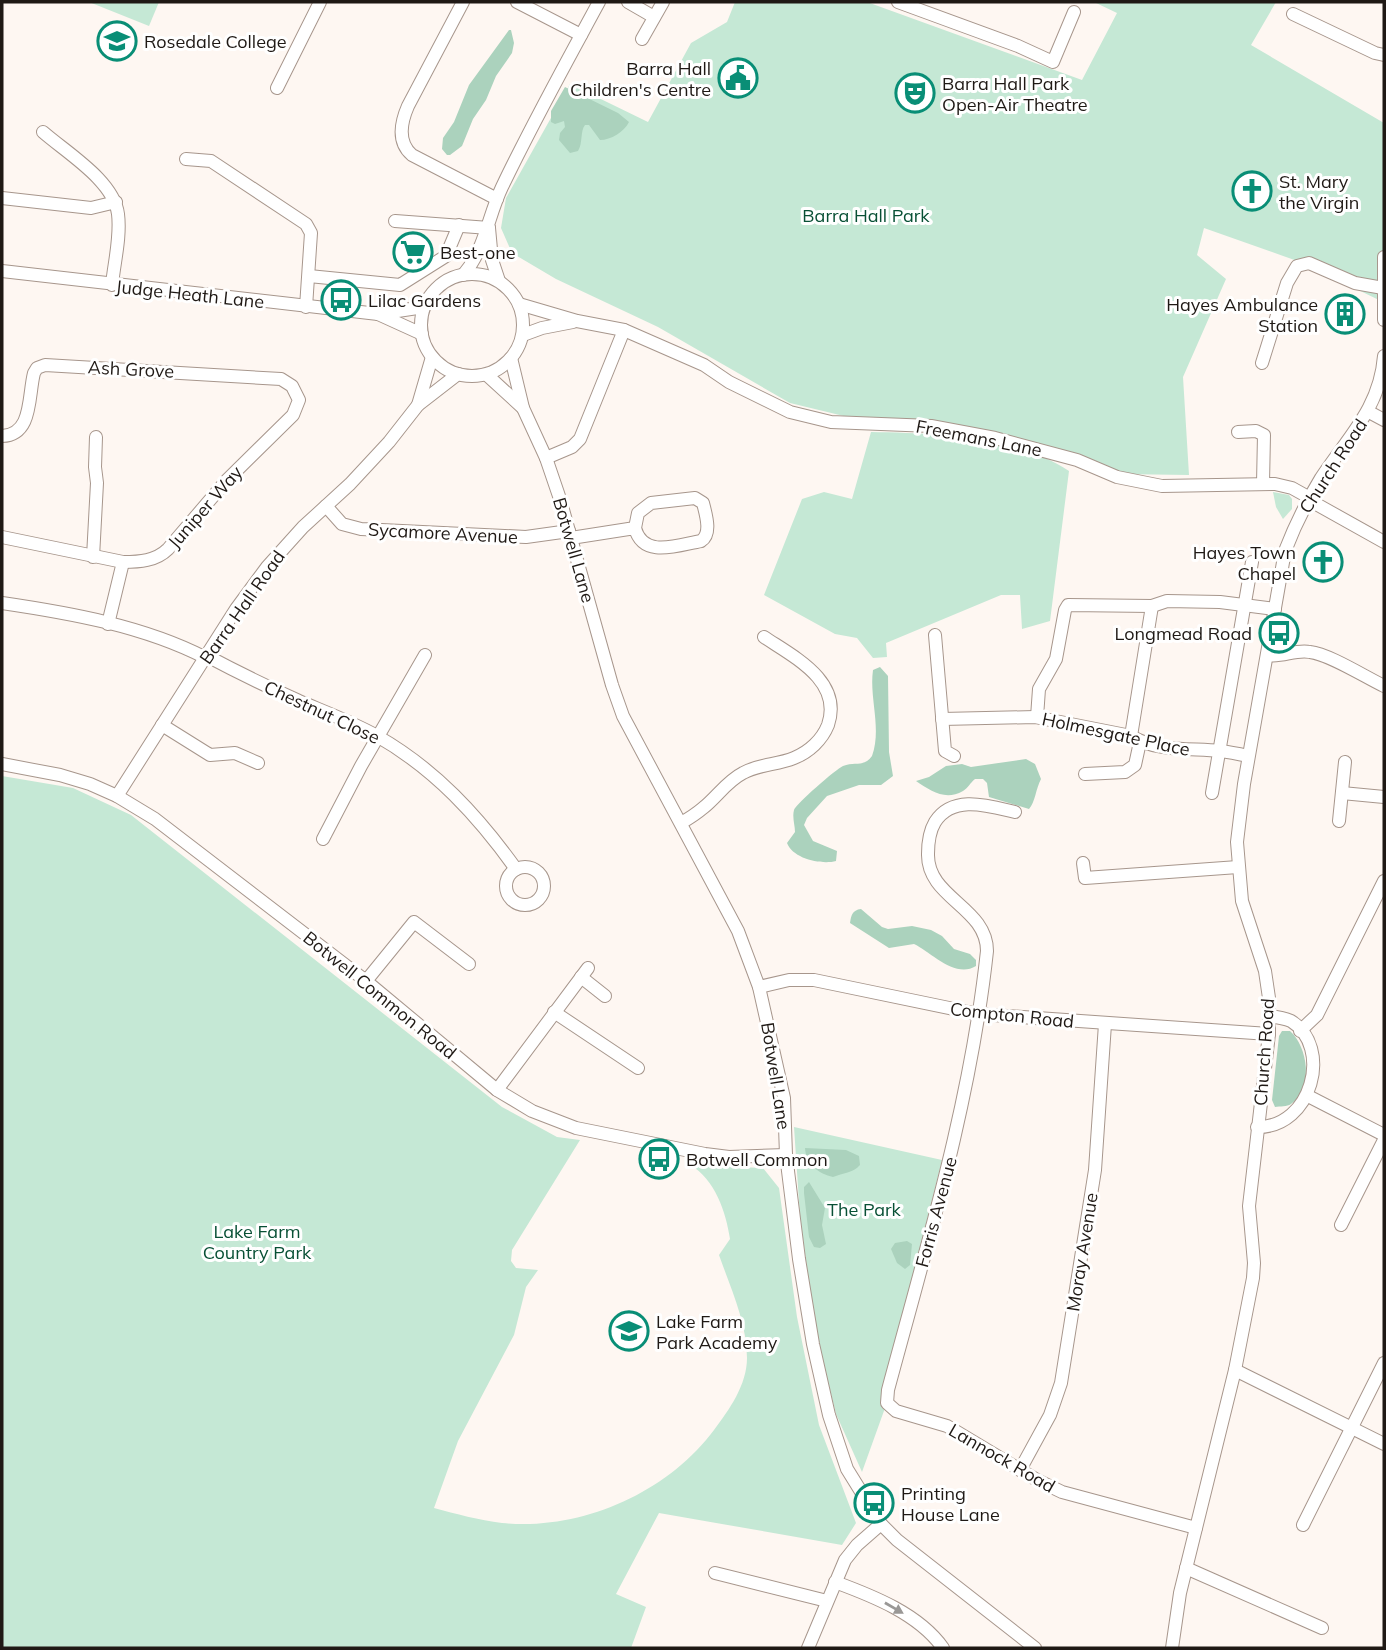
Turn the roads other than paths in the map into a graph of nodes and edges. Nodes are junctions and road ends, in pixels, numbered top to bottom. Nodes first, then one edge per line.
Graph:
1 (320, 2) edge
2 (463, 2) edge
3 (517, 2) edge
4 (599, 2) edge
5 (628, 2) edge
6 (663, 2) edge
7 (898, 2) edge
8 (1074, 12) dead end
9 (1293, 14) dead end
10 (654, 17) junction
11 (581, 35) junction
12 (642, 39) dead end
13 (1384, 55) edge
14 (277, 88) dead end
15 (43, 132) dead end
16 (186, 159) dead end
17 (2, 198) edge
18 (497, 199) junction
19 (116, 202) junction
20 (395, 221) dead end
21 (459, 225) junction
22 (489, 228) junction
23 (1384, 257) edge
24 (2, 271) edge
25 (463, 275) junction
26 (309, 276) junction
27 (499, 281) junction
28 (112, 285) junction
29 (1383, 298) edge
30 (519, 304) junction
31 (306, 306) junction
32 (424, 307) junction
33 (378, 314) junction
34 (1384, 320) edge
35 (577, 321) junction
36 (624, 330) junction
37 (422, 334) junction
38 (523, 335) junction
39 (432, 356) junction
40 (1384, 356) edge
41 (512, 358) junction
42 (1262, 363) dead end
43 (458, 374) junction
44 (487, 374) junction
45 (299, 400) joint
46 (418, 405) junction
47 (523, 408) junction
48 (1369, 412) junction
49 (1384, 420) edge
50 (1238, 432) dead end
51 (2, 436) edge
52 (96, 437) dead end
53 (546, 458) junction
54 (1263, 483) junction
55 (1309, 499) junction
56 (326, 506) junction
57 (635, 528) junction
58 (570, 535) junction
59 (2, 537) edge
60 (1384, 542) edge
61 (93, 557) junction
62 (123, 562) junction
63 (1252, 562) dead end
64 (2, 603) edge
65 (1245, 604) junction
66 (1152, 607) junction
67 (1275, 609) junction
68 (108, 624) junction
69 (935, 635) dead end
70 (764, 637) dead end
71 (425, 655) dead end
72 (1267, 656) junction
73 (206, 657) junction
74 (1384, 686) edge
75 (1037, 717) junction
76 (942, 719) junction
77 (162, 725) junction
78 (378, 737) junction
79 (1135, 739) junction
80 (1219, 751) junction
81 (954, 755) dead end
82 (1248, 755) junction
83 (1345, 762) dead end
84 (258, 763) dead end
85 (2, 764) edge
86 (1085, 774) dead end
87 (1212, 793) dead end
88 (1342, 793) junction
89 (117, 796) junction
90 (1384, 796) edge
91 (1015, 812) dead end
92 (1339, 821) dead end
93 (681, 823) junction
94 (323, 839) dead end
95 (1083, 863) dead end
96 (1238, 867) junction
97 (516, 869) dead end
98 (1383, 886) edge
99 (469, 964) dead end
100 (366, 981) junction
101 (759, 987) junction
102 (605, 996) dead end
103 (554, 1012) junction
104 (978, 1014) junction
105 (1269, 1016) junction
106 (1105, 1024) junction
107 (1300, 1031) junction
108 (1269, 1034) junction
109 (638, 1068) dead end
110 (497, 1090) junction
111 (1308, 1096) junction
112 (1257, 1127) junction
113 (1384, 1138) edge
114 (786, 1154) junction
115 (1341, 1225) dead end
116 (1384, 1363) edge
117 (1235, 1370) junction
118 (890, 1407) joint
119 (1352, 1428) junction
120 (1384, 1444) edge
121 (1020, 1470) junction
122 (881, 1524) junction
123 (1303, 1525) dead end
124 (1196, 1528) junction
125 (1186, 1568) junction
126 (715, 1573) dead end
127 (835, 1582) junction
128 (827, 1601) junction
129 (1322, 1628) dead end
130 (808, 1648) edge
131 (943, 1648) edge
132 (1035, 1648) edge
133 (1172, 1648) edge

1 - 14 street
2 - 18 street
3 - 11 street
4 - 11 street
5 - 10 street
6 - 10 street
7 - 8 street
9 - 13 street
10 - 12 street
11 - 18 street
15 - 19 street
16 - 26 street
17 - 19 street
18 - 22 street
19 - 28 street
20 - 21 street
21 - 22 street
21 - 26 street
22 - 25 street
22 - 27 street
23 - 29 street
24 - 28 street, Judge Heath Lane
25 - 27 street
25 - 32 street
26 - 31 street
27 - 30 street
28 - 31 street, Judge Heath Lane
29 - 34 street
29 - 42 street
30 - 35 street, Freemans Lane
30 - 38 street
31 - 33 street, Judge Heath Lane
32 - 33 street, Judge Heath Lane
32 - 37 street
33 - 37 street, Judge Heath Lane
35 - 36 street, Freemans Lane
35 - 38 street, Freemans Lane
36 - 53 street
36 - 54 street, Freemans Lane
37 - 39 street
38 - 41 street
39 - 43 street
39 - 46 street, Barra Hall Road
40 - 48 street, Church Road
41 - 44 street
41 - 47 street, Botwell Lane
43 - 44 street
43 - 46 street, Barra Hall Road
44 - 47 street, Botwell Lane
45 - 51 street, Ash Grove
45 - 62 street, Juniper Way
46 - 56 street, Barra Hall Road
47 - 53 street, Botwell Lane
48 - 49 street
48 - 55 street, Church Road
50 - 54 street
52 - 61 street
53 - 58 street, Botwell Lane
54 - 55 street, Freemans Lane
55 - 60 street, Freemans Lane
55 - 67 street, Church Road
56 - 58 street, Sycamore Avenue
56 - 73 street, Barra Hall Road
57 - 57 street
57 - 58 street, Sycamore Avenue
58 - 93 street, Botwell Lane
59 - 61 street, Juniper Way
61 - 62 street, Juniper Way
62 - 68 street
63 - 65 street
64 - 68 street, Chestnut Close
65 - 66 street
65 - 67 street
65 - 80 street
66 - 75 street
66 - 79 street
67 - 72 street, Church Road
68 - 73 street, Chestnut Close
69 - 76 street
70 - 93 street
71 - 78 street
72 - 74 street
72 - 82 street, Church Road
73 - 77 street, Barra Hall Road
73 - 78 street, Chestnut Close
75 - 76 street, Holmesgate Place
75 - 79 street, Holmesgate Place
76 - 81 street
77 - 84 street
77 - 89 street, Barra Hall Road
78 - 94 street
78 - 97 street, Chestnut Close
79 - 80 street, Holmesgate Place
79 - 86 street
80 - 82 street, Holmesgate Place
80 - 87 street
82 - 96 street, Church Road
83 - 88 street
85 - 89 street, Botwell Common Road
88 - 90 street
88 - 92 street
89 - 100 street, Botwell Common Road
91 - 104 street, Forris Avenue
93 - 101 street, Botwell Lane
95 - 96 street
96 - 105 street, Church Road
98 - 107 street
99 - 100 street
100 - 110 street, Botwell Common Road
101 - 104 street, Compton Road
101 - 114 street, Botwell Lane
102 - 103 street
103 - 109 street
103 - 110 street
104 - 106 street, Compton Road
104 - 118 street, Forris Avenue
105 - 107 street
105 - 108 street, Church Road
106 - 108 street, Compton Road
106 - 121 street, Moray Avenue
107 - 111 street
108 - 112 street, Church Road
110 - 114 street, Botwell Common Road
111 - 112 street
111 - 113 street
112 - 117 street, Church Road
113 - 115 street
114 - 122 street, Botwell Lane
116 - 119 street
117 - 119 street
117 - 124 street, Church Road
118 - 121 street, Lannock Road
119 - 120 street
119 - 123 street
121 - 124 street, Lannock Road
122 - 127 street
122 - 132 street, Botwell Lane
124 - 125 street, Church Road
125 - 129 street
125 - 133 street, Church Road
126 - 128 street
127 - 128 street
127 -> 131 street
128 - 130 street

